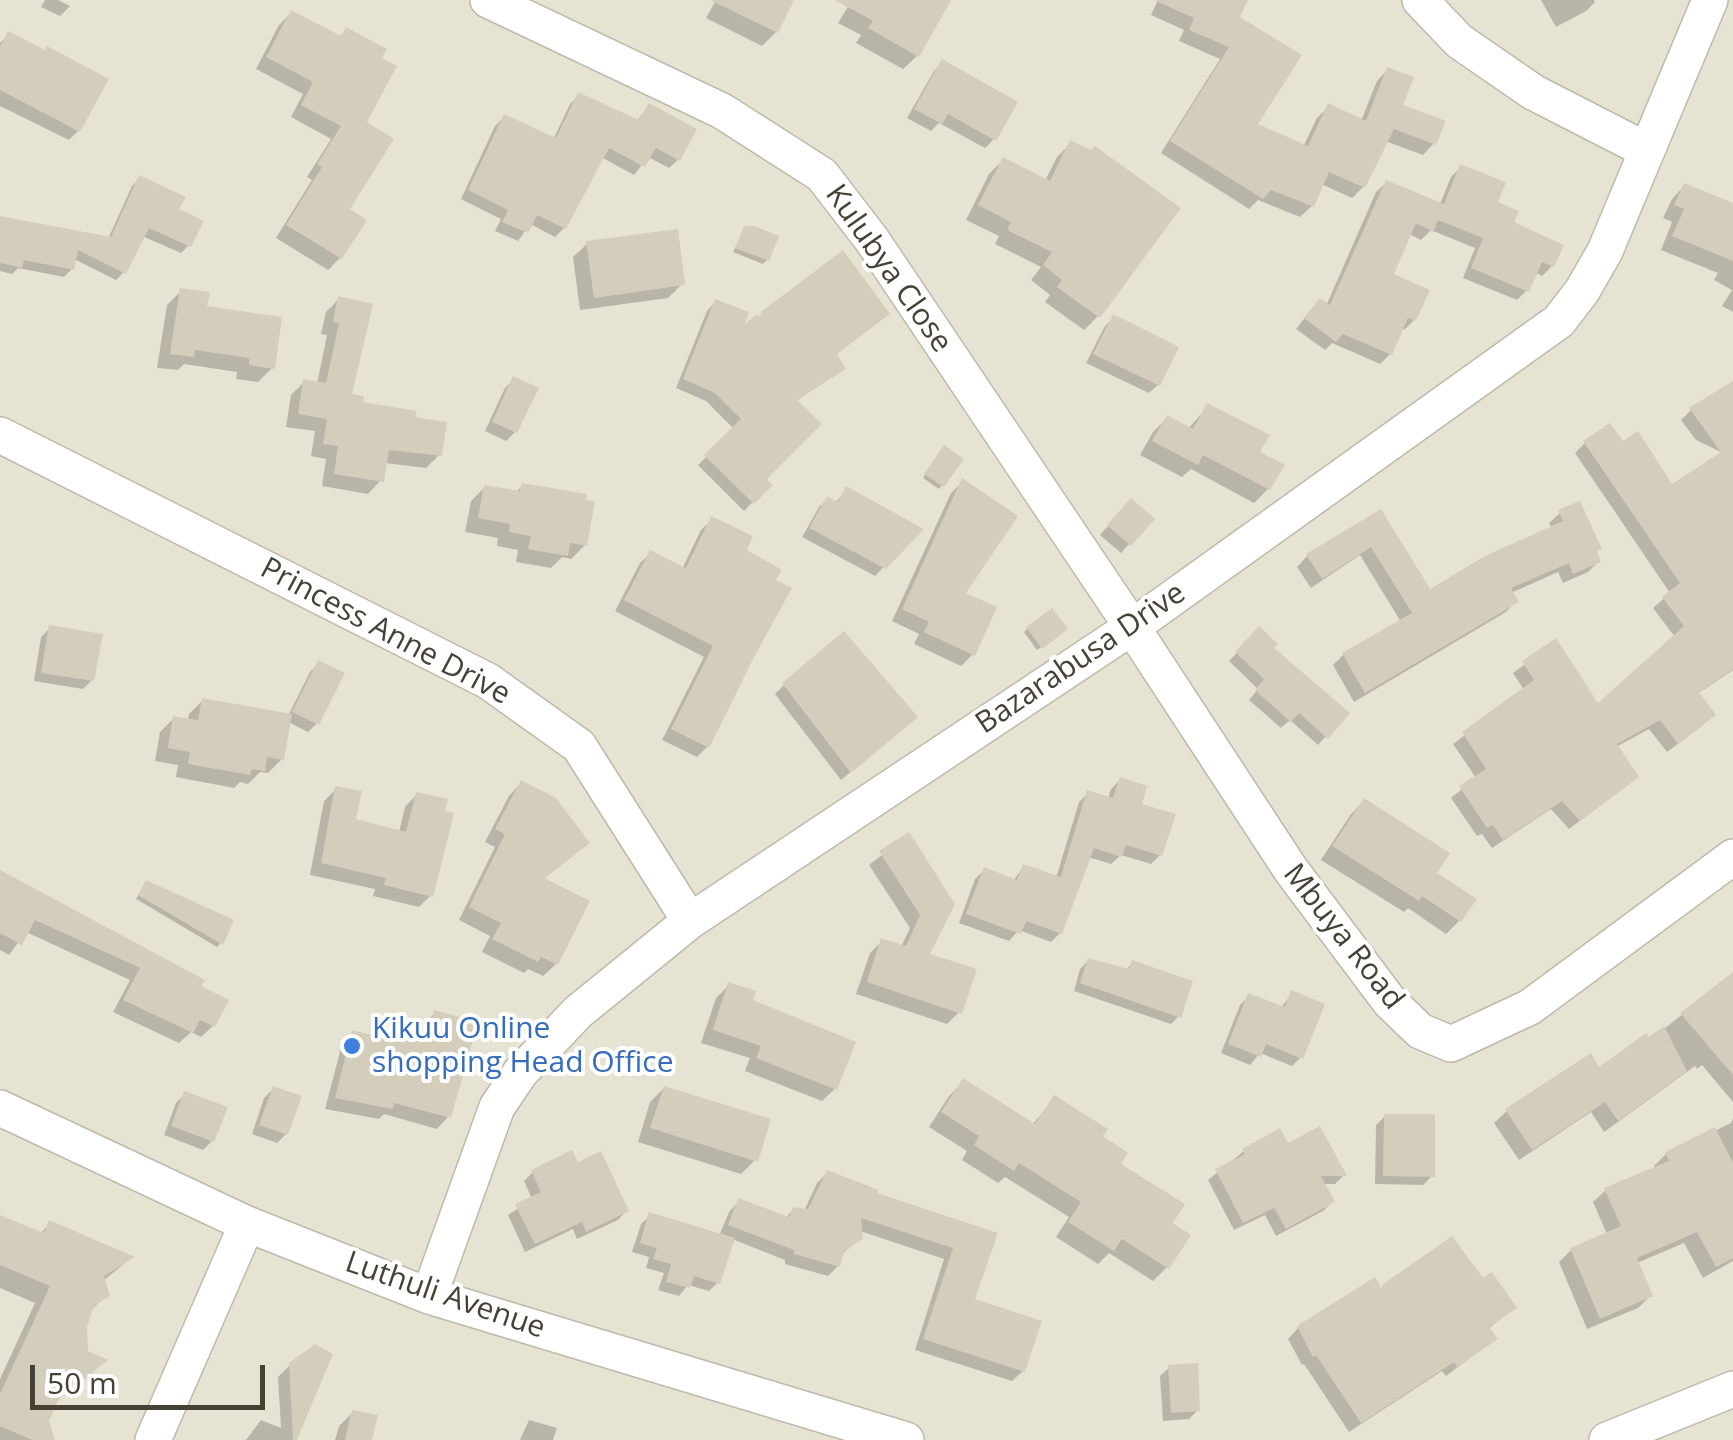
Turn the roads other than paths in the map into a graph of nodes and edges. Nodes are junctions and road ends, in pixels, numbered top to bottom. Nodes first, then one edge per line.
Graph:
1 (488, 0) edge
2 (1420, 0) edge
3 (1710, 0) edge
4 (1646, 150) junction
5 (0, 435) edge
6 (1132, 627) junction
7 (1733, 857) edge
8 (690, 921) junction
9 (0, 1108) edge
10 (247, 1224) junction
11 (429, 1296) junction
12 (1733, 1388) edge
13 (153, 1440) edge
14 (906, 1440) edge
15 (1607, 1440) edge

1 - 6 street, Kulubya Close
2 - 4 street
3 - 4 street, Bazarabusa Drive
4 - 6 street, Bazarabusa Drive
5 - 8 street, Princess Anne Drive
6 - 7 street, Mbuya Road
6 - 8 street, Bazarabusa Drive
8 - 11 street, Bazarabusa Drive
9 - 10 street, Luthuli Avenue
10 - 11 street, Luthuli Avenue
10 - 13 street
11 - 14 street, Luthuli Avenue
12 - 15 street

